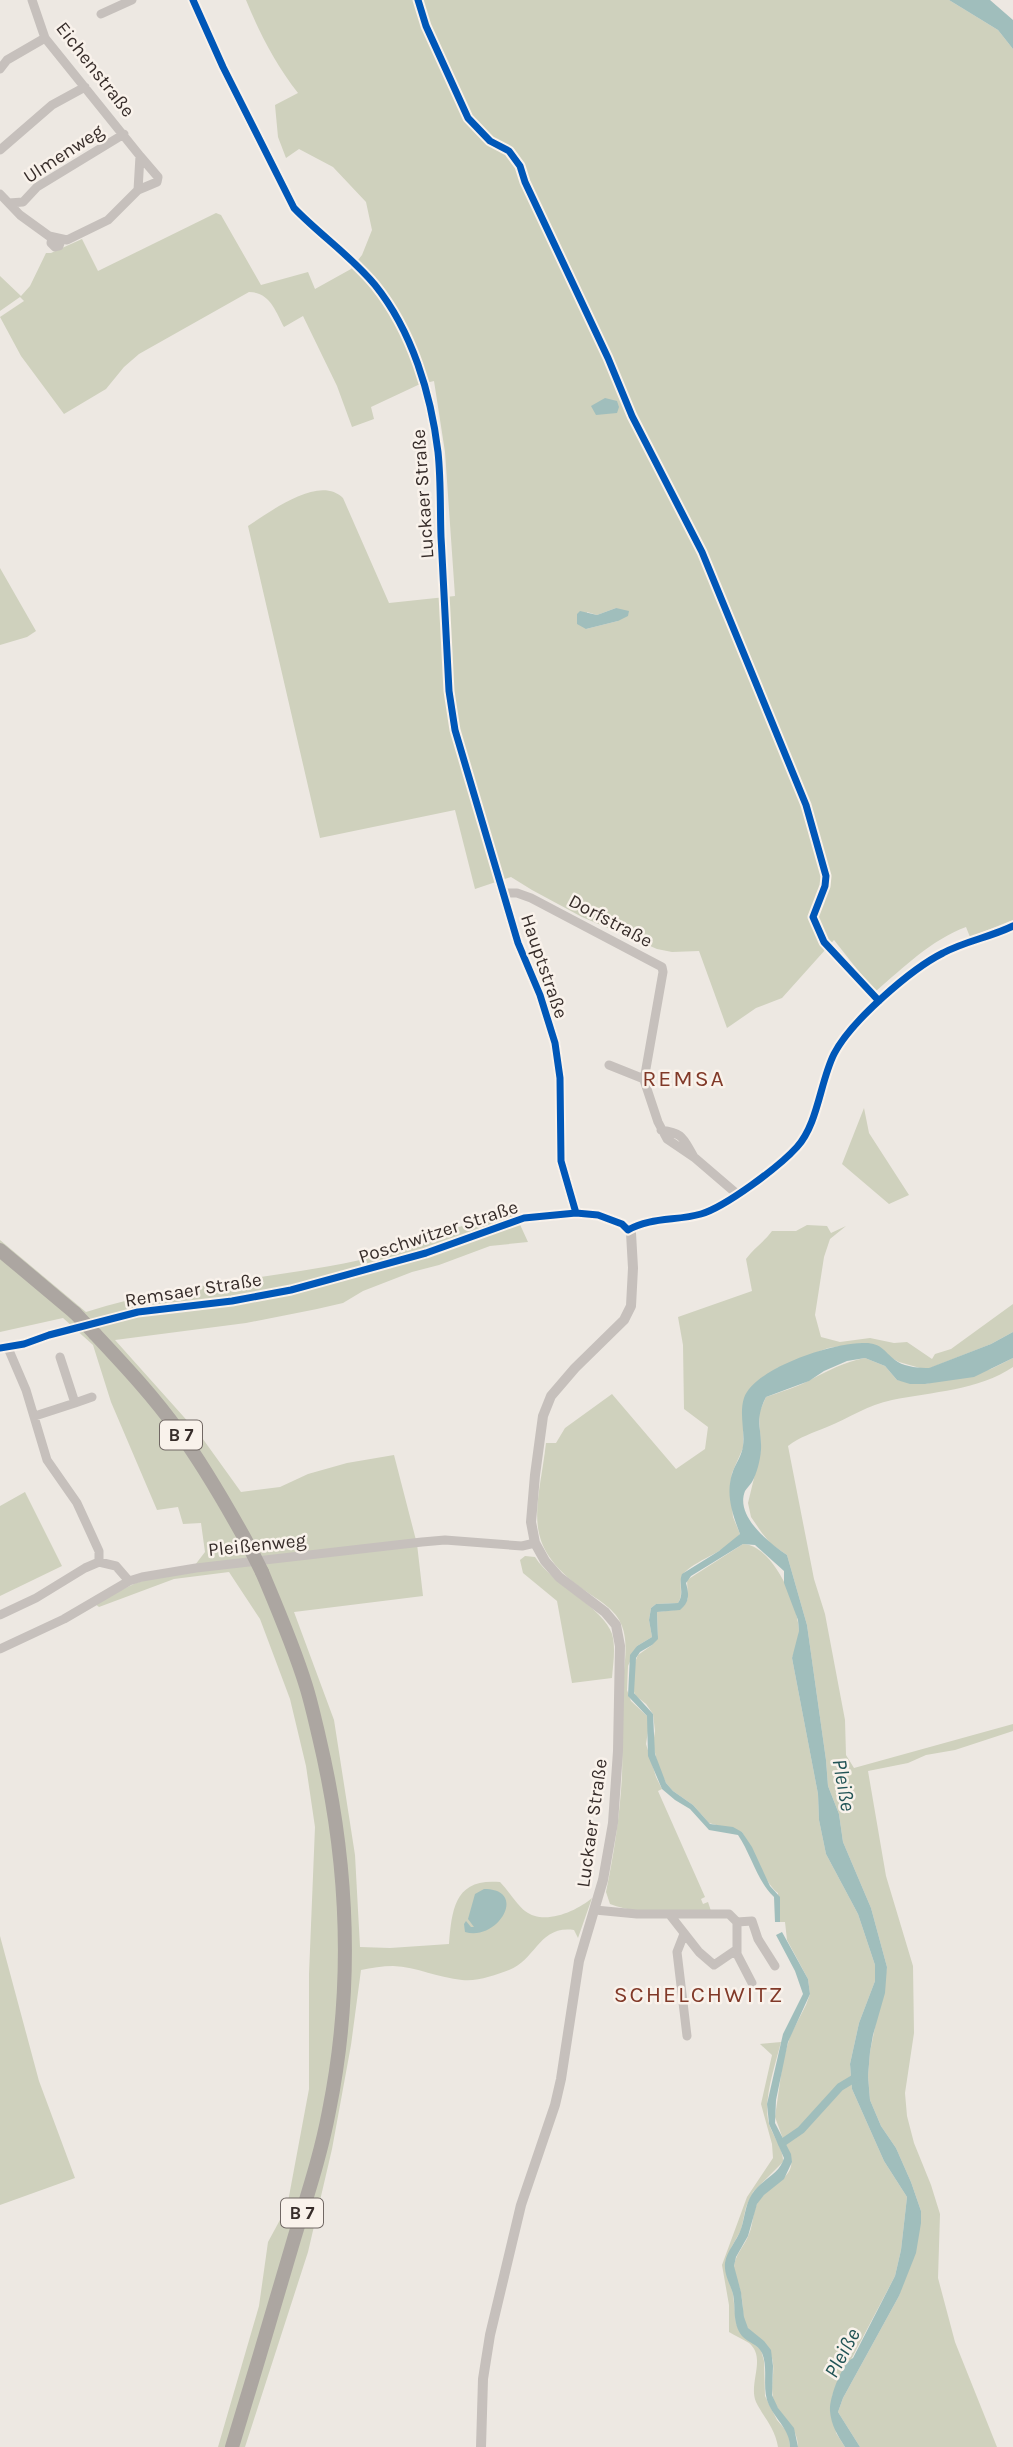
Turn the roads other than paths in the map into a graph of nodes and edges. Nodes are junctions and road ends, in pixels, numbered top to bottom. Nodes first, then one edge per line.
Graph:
1 (32, 0) edge
2 (132, 0) edge
3 (192, 0) edge
4 (101, 13) dead end
5 (45, 38) junction
6 (0, 69) edge
7 (85, 87) junction
8 (124, 134) junction
9 (0, 150) edge
10 (141, 156) junction
11 (138, 190) junction
12 (0, 194) edge
13 (23, 202) junction
14 (9, 204) junction
15 (20, 215) junction
16 (503, 888) junction
17 (1013, 926) edge
18 (609, 1065) dead end
19 (644, 1079) junction
20 (737, 1194) junction
21 (576, 1213) junction
22 (628, 1230) junction
23 (0, 1250) edge
24 (352, 1275) joint
25 (4, 1348) edge
26 (60, 1357) dead end
27 (92, 1397) dead end
28 (75, 1403) junction
29 (35, 1416) junction
30 (535, 1543) junction
31 (99, 1562) junction
32 (128, 1581) junction
33 (0, 1615) edge
34 (0, 1649) edge
35 (595, 1910) junction
36 (670, 1915) junction
37 (737, 1922) junction
38 (684, 1934) junction
39 (736, 1950) junction
40 (775, 1966) dead end
41 (752, 1983) dead end
42 (687, 2036) dead end
43 (232, 2447) edge
44 (481, 2447) edge

1 - 5 street, Eichenstraße
2 - 4 street
3 - 16 street, Luckaer Straße
5 - 6 street
5 - 7 street, Eichenstraße
7 - 8 street, Eichenstraße
7 - 9 street
8 - 10 street, Eichenstraße
8 - 13 street, Ulmenweg
10 - 11 street
10 - 11 street, Eichenstraße
11 - 15 street
12 - 14 street
13 - 14 street, Ulmenweg
13 - 15 street, Ulmenweg
14 - 15 street
16 - 19 street, Dorfstraße
16 - 21 street, Hauptstraße
17 - 20 street
18 - 19 street
19 - 20 street, Dorfstraße
20 - 22 street
21 - 22 street
21 - 24 street, Poschwitzer Straße
22 - 30 street
23 - 43 highway, B 7, bridge
24 - 25 street, Remsaer Straße
25 - 29 street
26 - 28 street
27 - 28 street
28 - 29 street
29 - 31 street
30 - 32 street, Pleißenweg
30 - 35 street, Luckaer Straße
31 - 32 street
31 - 33 street
32 - 34 street, Pleißenweg
35 - 36 street
35 - 44 street, Luckaer Straße
36 - 37 street
36 - 38 street
37 - 39 street
37 - 40 street
38 - 39 street
38 - 42 street
39 - 41 street

